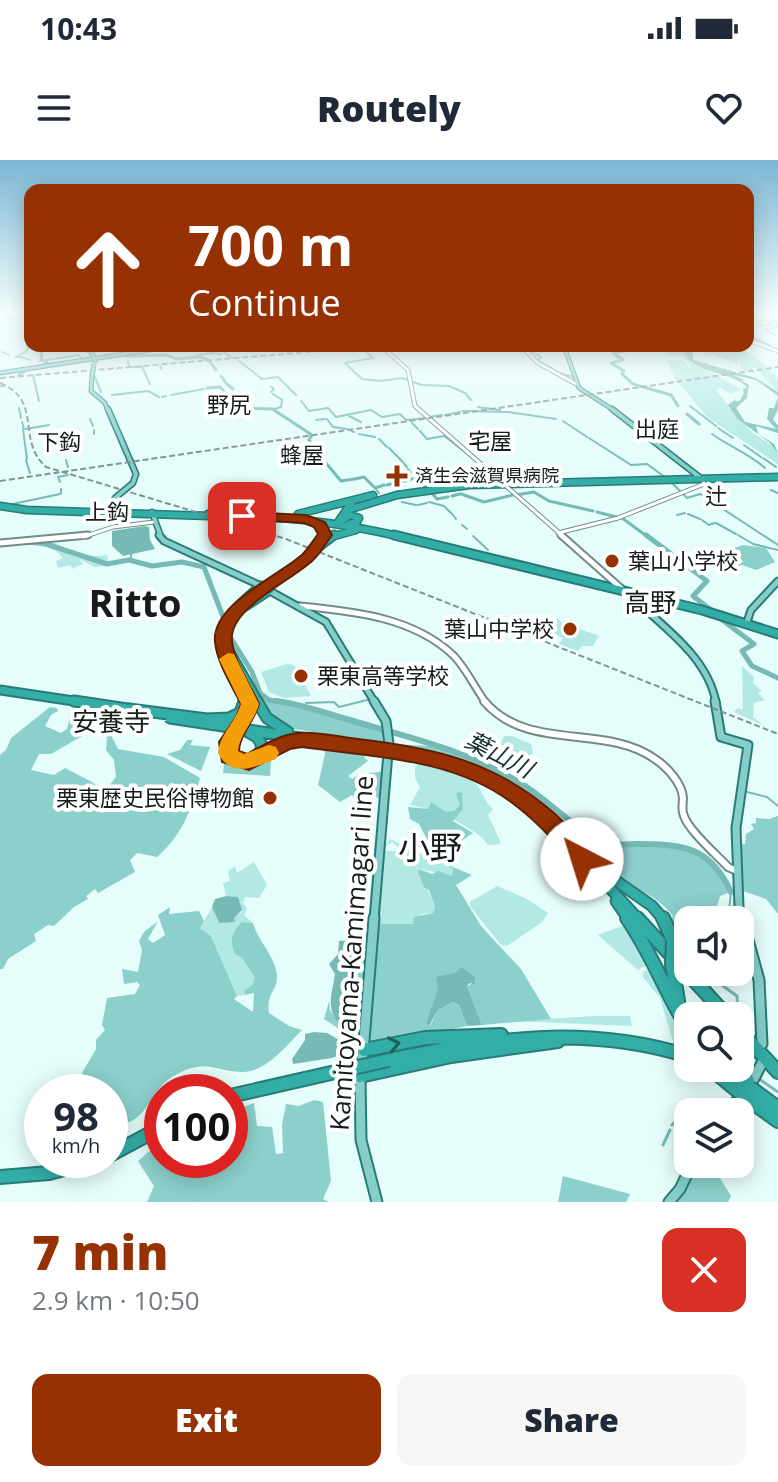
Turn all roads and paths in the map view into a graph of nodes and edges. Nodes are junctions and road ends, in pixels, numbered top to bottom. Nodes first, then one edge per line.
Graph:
1 (94, 361) edge
2 (76, 362) edge
3 (401, 362) edge
4 (537, 362) edge
5 (570, 362) edge
6 (0, 373) edge
7 (578, 385) junction
8 (778, 477) edge
9 (702, 479) junction
10 (503, 484) junction
11 (429, 488) junction
12 (0, 505) edge
13 (348, 507) junction
14 (106, 512) junction
15 (209, 515) junction
16 (153, 516) junction
17 (280, 516) junction
18 (306, 516) junction
19 (318, 520) junction
20 (339, 522) junction
21 (369, 530) junction
22 (378, 532) junction
23 (557, 533) junction
24 (2, 542) edge
25 (321, 543) junction
26 (778, 581) edge
27 (266, 588) junction
28 (625, 591) junction
29 (300, 606) junction
30 (747, 622) junction
31 (778, 634) edge
32 (245, 686) junction
33 (0, 692) edge
34 (129, 709) junction
35 (241, 728) junction
36 (293, 733) junction
37 (374, 748) junction
38 (564, 830) junction
39 (573, 847) junction
40 (737, 871) junction
41 (674, 951) edge
42 (706, 986) edge
43 (672, 997) junction
44 (675, 1002) edge
45 (714, 1002) edge
46 (720, 1002) edge
47 (586, 1036) junction
48 (754, 1038) edge
49 (762, 1044) dead end
50 (754, 1046) edge
51 (364, 1050) junction
52 (674, 1051) edge
53 (763, 1061) dead end
54 (778, 1065) edge
55 (357, 1072) junction
56 (778, 1072) edge
57 (725, 1082) edge
58 (747, 1082) edge
59 (754, 1087) junction
60 (248, 1093) edge
61 (741, 1098) edge
62 (778, 1105) edge
63 (778, 1121) edge
64 (24, 1175) edge
65 (0, 1177) edge
66 (685, 1178) edge
67 (377, 1202) edge
68 (669, 1202) edge

1 - 14 main road, bridge
2 - 6 main road
3 - 10 main road
4 - 7 main road
5 - 7 main road
7 - 9 main road
8 - 9 highway
9 - 10 highway
9 - 23 main road
10 - 11 highway
10 - 23 main road
11 - 13 highway
11 - 13 highway
12 - 14 highway
13 - 18 highway
13 - 19 highway
13 - 20 highway
14 - 16 highway
15 - 16 highway
15 - 17 highway
15 - 17 highway
16 - 24 main road
16 - 27 main road, Kamitoyama-Kamimagari line
17 - 18 highway
17 - 19 highway
18 - 19 highway
18 - 25 highway
19 - 20 highway
19 - 21 highway
20 - 22 highway
20 - 25 highway
21 - 22 highway
21 - 25 highway
22 - 28 highway
23 - 28 main road
25 - 27 highway, bridge
26 - 30 main road
27 - 29 main road, Kamitoyama-Kamimagari line
27 - 32 highway
28 - 30 highway
28 - 40 main road
29 - 40 main road
29 - 51 main road, Kamitoyama-Kamimagari line
30 - 31 highway
32 - 34 highway
32 - 35 highway
32 - 36 highway
32 - 37 highway
33 - 34 highway
33 - 35 highway
34 - 35 highway
35 - 36 highway
35 - 37 highway
36 - 38 highway
37 - 39 highway
38 - 41 highway
38 - 43 highway, bridge
39 - 43 highway
39 - 45 highway
40 - 49 main road
42 - 46 highway
43 - 44 highway
51 -> 47 highway
47 - 52 highway
47 - 55 highway
47 - 55 highway, bridge
48 - 54 highway
50 - 56 highway
51 - 55 main road, Kamitoyama-Kamimagari line
53 - 59 main road
55 - 60 highway
55 - 67 main road, Kamitoyama-Kamimagari line
57 - 59 highway, bridge
58 - 59 highway, bridge
59 - 61 main road
59 - 62 highway
59 - 63 highway
64 - 65 highway
66 - 68 main road

